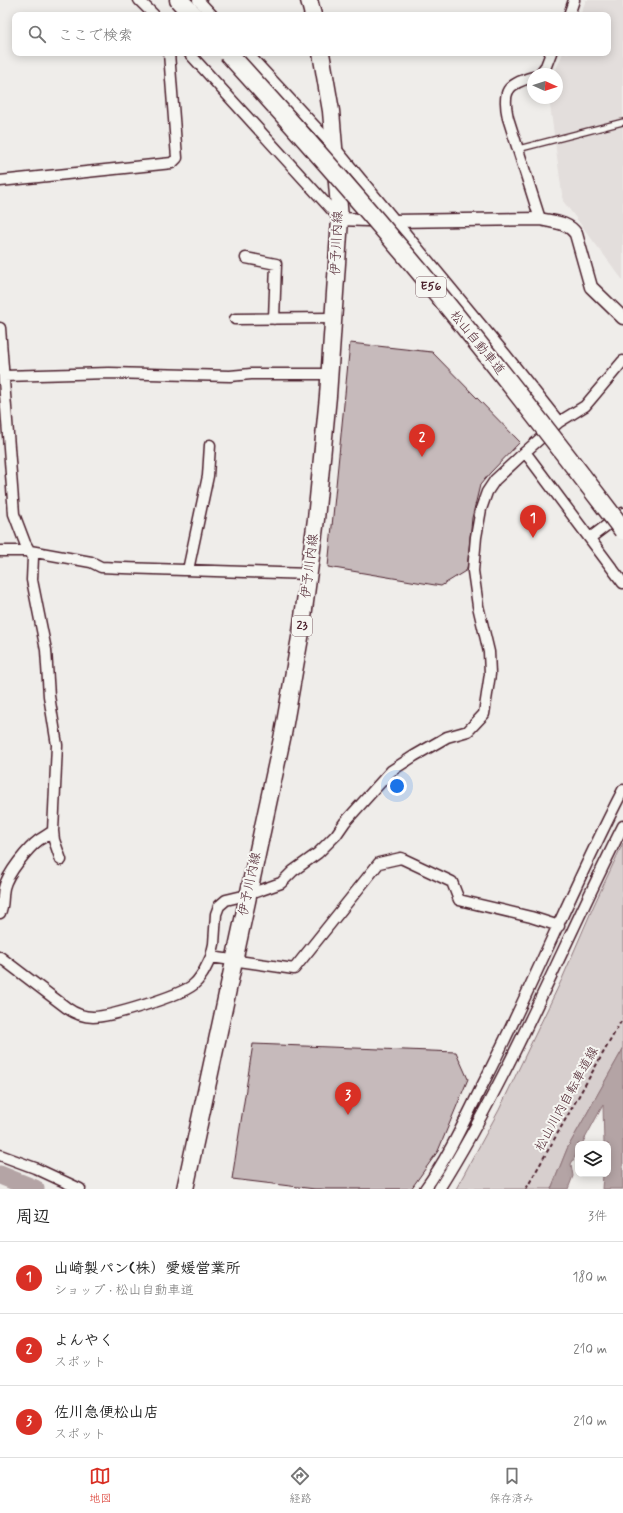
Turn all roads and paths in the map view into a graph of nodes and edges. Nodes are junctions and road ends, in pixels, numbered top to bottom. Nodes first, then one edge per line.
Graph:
1 (179, 0) edge
2 (198, 0) edge
3 (309, 0) edge
4 (574, 0) edge
5 (142, 1) edge
6 (151, 12) edge
7 (190, 12) edge
8 (209, 12) edge
9 (312, 12) edge
10 (570, 12) edge
11 (169, 56) edge
12 (192, 56) edge
13 (231, 56) edge
14 (250, 56) edge
15 (322, 56) edge
16 (550, 56) edge
17 (544, 68) edge
18 (527, 79) edge
19 (623, 122) edge
20 (335, 148) junction
21 (518, 149) junction
22 (0, 180) edge
23 (340, 219) junction
24 (540, 220) junction
25 (394, 221) junction
26 (246, 258) dead end
27 (333, 318) junction
28 (623, 318) edge
29 (235, 319) dead end
30 (274, 319) junction
31 (0, 328) edge
32 (623, 362) edge
33 (329, 374) junction
34 (4, 376) junction
35 (559, 422) junction
36 (210, 445) dead end
37 (526, 452) junction
38 (623, 513) edge
39 (623, 530) edge
40 (590, 538) junction
41 (0, 551) edge
42 (30, 551) junction
43 (188, 570) junction
44 (309, 574) junction
45 (623, 583) edge
46 (623, 790) edge
47 (623, 826) edge
48 (53, 832) junction
49 (61, 860) dead end
50 (247, 895) junction
51 (0, 913) edge
52 (559, 926) junction
53 (0, 957) edge
54 (211, 957) junction
55 (233, 961) junction
56 (623, 1018) edge
57 (0, 1155) edge
58 (80, 1189) edge
59 (185, 1189) edge
60 (425, 1189) edge
61 (439, 1189) edge
62 (526, 1189) edge

1 - 7 highway
2 - 8 street
3 - 9 main road
4 - 10 street
5 - 6 street
11 - 22 street
12 - 23 street
13 - 39 highway, 松山自動車道 / E56, bridge
14 - 20 street
15 - 20 main road, 伊予川内線 / 23
16 - 17 street
18 - 21 street
19 - 21 lane
20 - 23 main road, 伊予川内線 / 23
20 - 25 street
21 - 24 street
23 - 25 street
23 - 27 main road, 伊予川内線 / 23
24 - 25 street
24 - 28 street
25 - 35 street
26 - 30 street
27 - 30 street
27 - 33 main road, 伊予川内線 / 23
29 - 30 street
31 - 34 street
32 - 35 street
33 - 34 street
33 - 44 main road, 伊予川内線 / 23
34 - 42 street
35 - 37 street
36 - 43 street
37 - 40 street
37 - 50 street
38 - 40 street
40 - 45 street
41 - 42 street
42 - 43 street
42 - 48 street
43 - 44 street
44 - 50 main road, 伊予川内線 / 23
46 - 52 street
47 - 61 street
48 - 49 street
48 - 51 street
50 - 54 street
50 - 55 main road, 伊予川内線 / 23
52 - 55 street
52 - 60 street
53 - 54 street
54 - 55 street
55 - 59 main road, 伊予川内線 / 23
56 - 62 path, 松山川内自転車道線
57 - 58 street

